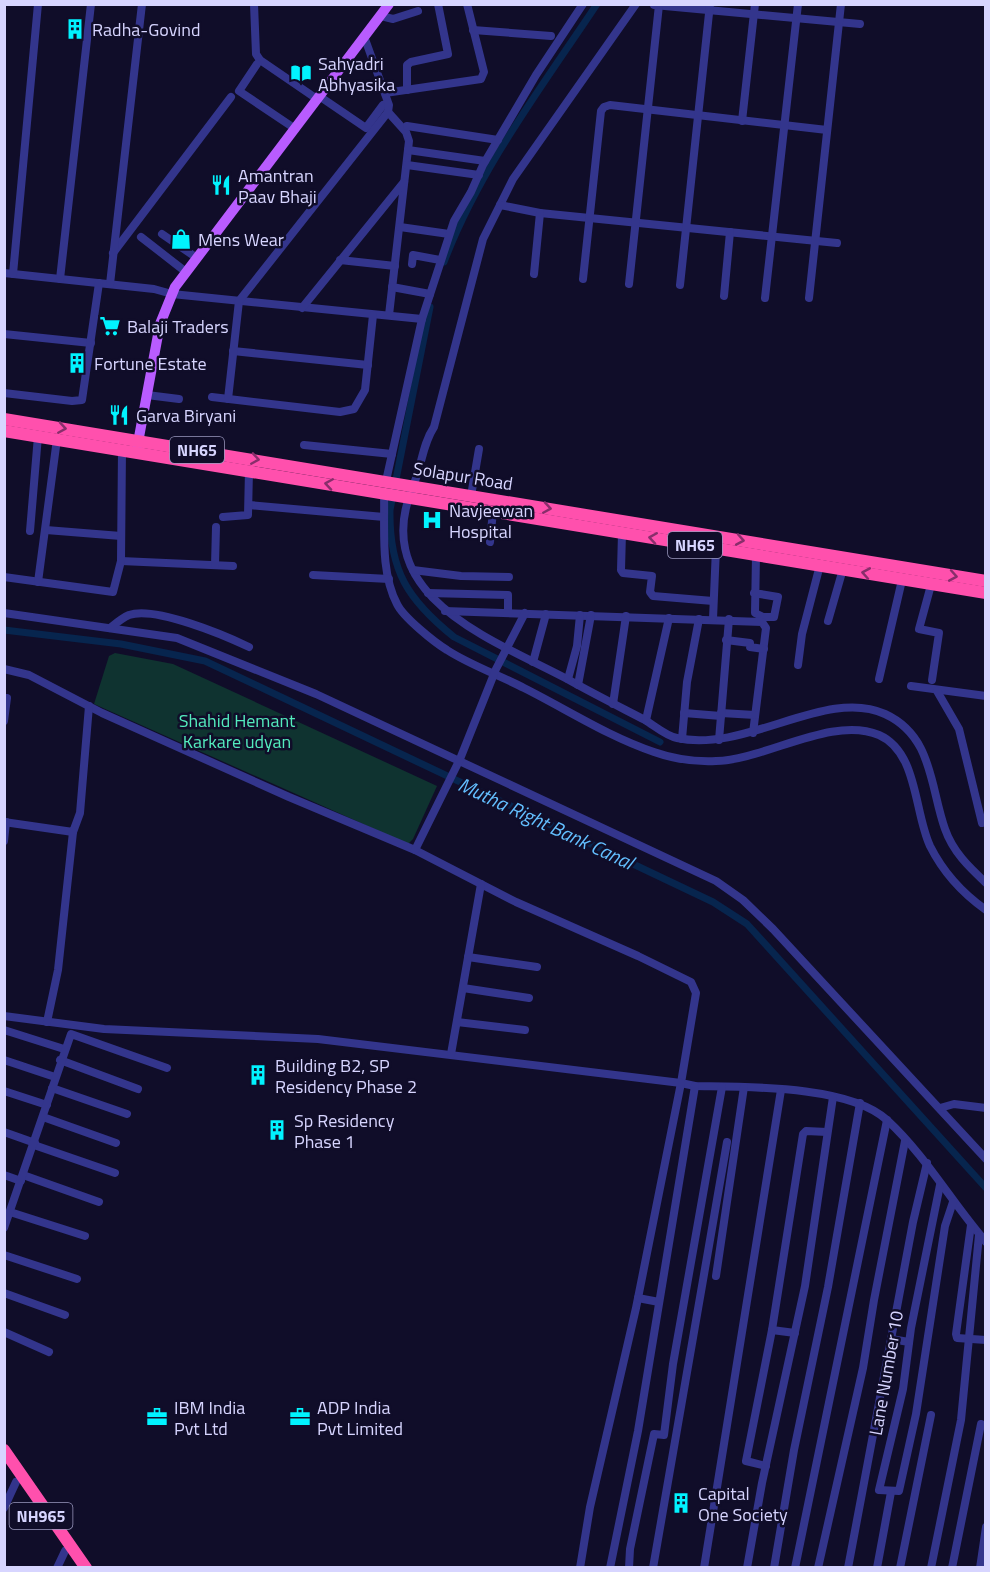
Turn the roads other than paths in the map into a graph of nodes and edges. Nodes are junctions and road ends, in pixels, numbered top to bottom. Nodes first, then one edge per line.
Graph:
1 (38, 4) edge
2 (91, 4) edge
3 (142, 4) edge
4 (254, 4) edge
5 (389, 4) edge
6 (438, 4) edge
7 (467, 4) edge
8 (584, 4) edge
9 (636, 4) edge
10 (654, 4) edge
11 (798, 4) edge
12 (841, 4) edge
13 (659, 5) edge
14 (710, 7) edge
15 (754, 9) edge
16 (418, 11) dead end
17 (381, 16) junction
18 (796, 18) junction
19 (839, 22) junction
20 (860, 24) dead end
21 (473, 30) junction
22 (551, 36) dead end
23 (365, 39) junction
24 (257, 64) dead end
25 (407, 90) junction
26 (385, 93) junction
27 (231, 97) dead end
28 (318, 97) junction
29 (386, 109) junction
30 (648, 110) junction
31 (698, 116) junction
32 (742, 121) junction
33 (784, 125) junction
34 (408, 126) dead end
35 (294, 128) junction
36 (827, 130) junction
37 (498, 140) junction
38 (408, 150) junction
39 (485, 162) junction
40 (407, 165) junction
41 (478, 175) junction
42 (405, 181) junction
43 (500, 205) junction
44 (540, 213) junction
45 (590, 218) junction
46 (635, 223) junction
47 (400, 227) junction
48 (686, 228) junction
49 (730, 232) junction
50 (162, 234) dead end
51 (449, 234) junction
52 (141, 237) dead end
53 (772, 237) junction
54 (815, 241) junction
55 (837, 243) dead end
56 (113, 253) junction
57 (197, 258) junction
58 (340, 260) junction
59 (440, 260) junction
60 (412, 264) dead end
61 (395, 266) junction
62 (186, 272) junction
63 (9, 273) edge
64 (534, 274) dead end
65 (60, 279) junction
66 (583, 279) dead end
67 (99, 283) junction
68 (110, 284) junction
69 (629, 284) dead end
70 (680, 285) dead end
71 (392, 287) junction
72 (172, 294) junction
73 (430, 294) junction
74 (724, 296) dead end
75 (765, 298) dead end
76 (808, 298) dead end
77 (238, 301) junction
78 (302, 308) junction
79 (374, 315) junction
80 (389, 315) junction
81 (422, 319) junction
82 (4, 333) edge
83 (91, 343) junction
84 (233, 351) junction
85 (368, 365) junction
86 (4, 393) edge
87 (147, 395) junction
88 (212, 397) dead end
89 (178, 399) dead end
90 (228, 399) junction
91 (4, 419) edge
92 (4, 431) edge
93 (38, 436) junction
94 (57, 439) junction
95 (304, 445) dead end
96 (138, 446) junction
97 (122, 449) junction
98 (479, 449) dead end
99 (392, 454) junction
100 (249, 470) junction
101 (386, 487) junction
102 (408, 491) junction
103 (471, 496) junction
104 (249, 505) junction
105 (493, 511) junction
106 (223, 517) dead end
107 (384, 517) junction
108 (216, 527) dead end
109 (46, 530) junction
110 (30, 531) dead end
111 (622, 532) junction
112 (121, 536) junction
113 (490, 542) dead end
114 (716, 548) junction
115 (756, 555) junction
116 (121, 561) junction
117 (820, 565) junction
118 (215, 566) junction
119 (233, 566) dead end
120 (843, 569) junction
121 (413, 570) junction
122 (313, 575) dead end
123 (4, 577) edge
124 (509, 577) dead end
125 (389, 579) junction
126 (902, 580) junction
127 (986, 581) edge
128 (38, 582) junction
129 (931, 585) junction
130 (428, 593) junction
131 (754, 593) dead end
132 (986, 593) edge
133 (713, 601) junction
134 (444, 611) junction
135 (4, 613) edge
136 (508, 613) junction
137 (525, 613) junction
138 (546, 614) junction
139 (580, 615) junction
140 (591, 615) junction
141 (626, 616) junction
142 (669, 618) junction
143 (699, 619) junction
144 (713, 619) junction
145 (729, 620) junction
146 (828, 621) dead end
147 (110, 628) junction
148 (726, 640) junction
149 (249, 646) dead end
150 (764, 649) junction
151 (506, 652) junction
152 (533, 662) junction
153 (798, 665) dead end
154 (4, 669) edge
155 (495, 671) junction
156 (568, 679) junction
157 (879, 679) dead end
158 (932, 680) dead end
159 (578, 685) junction
160 (911, 686) dead end
161 (937, 691) junction
162 (986, 696) edge
163 (7, 698) dead end
164 (613, 704) junction
165 (89, 706) junction
166 (684, 713) junction
167 (721, 715) junction
168 (755, 715) junction
169 (646, 720) junction
170 (4, 721) edge
171 (753, 733) junction
172 (682, 739) junction
173 (719, 740) junction
174 (459, 762) junction
175 (5, 822) edge
176 (982, 823) dead end
177 (73, 832) junction
178 (4, 840) edge
179 (415, 850) junction
180 (986, 883) edge
181 (481, 884) junction
182 (986, 910) edge
183 (468, 957) junction
184 (537, 967) dead end
185 (463, 988) junction
186 (529, 998) dead end
187 (4, 1016) edge
188 (47, 1022) junction
189 (457, 1022) junction
190 (4, 1030) edge
191 (525, 1030) dead end
192 (64, 1049) junction
193 (451, 1054) junction
194 (4, 1060) edge
195 (60, 1060) junction
196 (167, 1068) dead end
197 (55, 1077) junction
198 (681, 1083) junction
199 (695, 1086) junction
200 (722, 1087) junction
201 (52, 1088) junction
202 (744, 1088) junction
203 (138, 1089) dead end
204 (4, 1090) edge
205 (781, 1090) junction
206 (833, 1097) junction
207 (860, 1103) junction
208 (47, 1105) junction
209 (940, 1108) junction
210 (986, 1108) edge
211 (127, 1114) dead end
212 (43, 1117) junction
213 (887, 1120) junction
214 (4, 1132) edge
215 (827, 1132) junction
216 (727, 1142) dead end
217 (905, 1142) junction
218 (116, 1143) dead end
219 (34, 1144) junction
220 (986, 1159) edge
221 (927, 1163) junction
222 (115, 1173) dead end
223 (4, 1175) edge
224 (22, 1178) junction
225 (940, 1185) junction
226 (99, 1202) dead end
227 (953, 1202) junction
228 (8, 1213) edge
229 (971, 1225) junction
230 (4, 1228) edge
231 (979, 1235) junction
232 (86, 1236) dead end
233 (986, 1242) edge
234 (4, 1255) edge
235 (717, 1276) dead end
236 (77, 1279) dead end
237 (4, 1293) edge
238 (638, 1298) junction
239 (659, 1302) junction
240 (916, 1303) junction
241 (932, 1306) junction
242 (65, 1315) dead end
243 (772, 1330) junction
244 (4, 1332) edge
245 (795, 1333) junction
246 (891, 1339) junction
247 (971, 1340) junction
248 (986, 1340) edge
249 (909, 1342) junction
250 (49, 1352) dead end
251 (931, 1414) dead end
252 (981, 1424) dead end
253 (4, 1450) edge
254 (4, 1465) edge
255 (766, 1466) junction
256 (16, 1482) junction
257 (891, 1491) junction
258 (4, 1508) edge
259 (986, 1527) edge
260 (984, 1542) edge
261 (65, 1551) junction
262 (57, 1568) edge
263 (77, 1568) edge
264 (86, 1568) edge
265 (580, 1568) edge
266 (610, 1568) edge
267 (629, 1568) edge
268 (653, 1568) edge
269 (704, 1568) edge
270 (747, 1568) edge
271 (774, 1568) edge
272 (795, 1568) edge
273 (818, 1568) edge
274 (848, 1568) edge
275 (877, 1568) edge
276 (900, 1568) edge
277 (930, 1568) edge
278 (952, 1568) edge
279 (980, 1568) edge

1 - 63 street
2 - 65 street
3 - 56 street
4 - 28 street
5 - 17 main road
6 - 25 street
7 - 21 street
8 - 37 street
9 - 43 street
10 - 13 street
11 - 18 street
12 - 19 street
13 - 14 street
13 - 30 street
14 - 15 street
14 - 31 street
15 - 18 street
15 - 32 street
16 - 17 street
17 - 23 main road
18 - 19 street
18 - 33 street
19 - 20 street
19 - 36 street
21 - 22 street
21 - 25 street
23 - 26 street
23 - 28 main road
24 - 35 street
25 - 26 street
26 - 29 street
27 - 56 street
28 - 29 street
28 - 35 main road
29 - 38 street
29 - 77 street
30 - 31 street
30 - 45 street
30 - 46 street
31 - 32 street
31 - 48 street
32 - 33 street
33 - 36 street
33 - 53 street
34 - 37 street
35 - 57 main road
36 - 54 street
37 - 39 street
38 - 39 street
38 - 40 street
39 - 41 street
40 - 41 street
40 - 42 street
41 - 51 street
42 - 47 street
42 - 58 street
43 - 44 street
43 - 102 street
44 - 45 street
44 - 64 street
45 - 46 street
45 - 66 street
46 - 48 street
46 - 69 street
47 - 51 street
47 - 61 street
48 - 49 street
48 - 70 street
49 - 53 street
49 - 74 street
50 - 57 street
51 - 59 street
52 - 62 street
53 - 54 street
53 - 75 street
54 - 55 street
54 - 76 street
56 - 68 street
57 - 62 main road
58 - 61 street
58 - 78 street
59 - 60 street
59 - 73 street
61 - 71 street
62 - 72 main road
63 - 65 street
65 - 67 street
67 - 68 street
67 - 83 street
68 - 72 street
71 - 73 street
71 - 80 street
72 - 77 street
72 - 87 main road
73 - 81 street
77 - 78 street
77 - 84 street
78 - 79 street
79 - 80 street
79 - 85 street
80 - 81 street
81 - 99 street
82 - 83 street
83 - 86 street
84 - 85 street
84 - 90 street
85 - 90 street
87 - 89 street
87 - 96 main road
88 - 90 street
91 -> 96 highway, Solapur Road / NH65
92 - 93 highway, Solapur Road / NH65
93 - 94 highway, Solapur Road / NH65
93 - 110 street
94 - 97 highway, Solapur Road / NH65
94 - 109 street
95 - 99 street
96 - 97 highway, Solapur Road / NH65
96 - 100 highway, Solapur Road / NH65
96 -> 101 highway, Solapur Road / NH65
97 - 112 street
98 - 103 street
99 - 101 street
101 -> 100 highway, Solapur Road / NH65
100 - 104 street
101 - 102 highway, Solapur Road / NH65
101 - 107 street
102 - 103 highway, Solapur Road / NH65
102 - 105 highway, Solapur Road / NH65
102 - 121 street
103 -> 127 highway, Solapur Road / NH65
104 - 106 street
104 - 107 street
105 - 111 highway, Solapur Road / NH65
105 - 113 street
107 - 125 street
108 - 118 street
109 - 112 street
109 - 128 street
114 -> 111 highway, Solapur Road / NH65
111 - 133 street
112 - 116 street
114 - 115 highway, Solapur Road / NH65
114 - 133 street
115 - 117 highway, Solapur Road / NH65
115 - 131 street
116 - 118 street
116 - 128 street
117 - 120 highway, Solapur Road / NH65
117 - 153 street
118 - 119 street
126 -> 120 highway, Solapur Road / NH65
120 - 146 street
121 - 124 street
121 - 130 street
122 - 125 street
123 - 128 street
125 - 155 street
126 - 129 highway, Solapur Road / NH65
126 - 157 street
129 - 132 highway, Solapur Road / NH65
129 - 158 street
130 - 134 street
130 - 136 street
133 - 144 street
134 - 136 street
134 - 151 street
135 - 147 street
136 - 137 street
137 - 138 street
137 - 151 street
138 - 139 street
138 - 152 street
139 - 140 street
139 - 156 street
140 - 141 street
140 - 159 street
141 - 142 street
141 - 164 street
142 - 143 street
142 - 169 street
143 - 144 street
143 - 166 street
144 - 145 street
145 - 148 street
145 - 150 street
147 - 149 street
147 - 174 street
148 - 150 street
148 - 167 street
150 - 168 street
151 - 152 street
151 - 155 street
152 - 156 street
154 - 165 street
155 - 174 street
155 - 182 street
156 - 159 street
159 - 164 street
160 - 161 street
161 - 162 street
161 - 176 street
163 - 170 street
164 - 169 street
165 - 177 street
165 - 179 street
166 - 167 street
166 - 172 street
167 - 168 street
167 - 173 street
168 - 171 street
169 - 172 street
171 - 173 street
171 - 180 street
172 - 173 street
174 - 179 street
174 - 209 street
175 - 177 street
175 - 178 street
177 - 188 street
179 - 181 street
181 - 183 street
181 - 198 street
183 - 184 street
183 - 185 street
185 - 186 street
185 - 189 street
187 - 188 street
188 - 193 street
189 - 191 street
189 - 193 street
190 - 192 street
192 - 195 street
192 - 196 street
193 - 198 street
194 - 197 street
195 - 197 street
195 - 203 street
197 - 201 street
198 - 199 street
198 - 238 street
199 - 200 street
199 - 239 street
200 - 202 street
200 - 267 street
201 - 208 street
201 - 211 street
202 - 205 street
202 - 235 street
204 - 208 street
205 - 206 street
205 - 269 street
206 - 207 street
206 - 215 street
207 - 213 street
207 - 271 street
208 - 212 street
209 - 210 street
209 - 220 street
212 - 218 street
212 - 219 street
213 - 217 street
213 - 272 street
214 - 219 street
215 - 243 street
215 - 245 street
216 - 268 street
217 - 221 street
217 - 273 street
219 - 222 street
219 - 224 street
221 - 225 street
221 - 246 street
223 - 224 street
224 - 226 street
224 - 228 street
225 - 227 street
225 - 240 street, Lane Number 10
227 - 229 street
227 - 241 street
228 - 230 street
228 - 232 street
229 - 231 street
229 - 247 street
231 - 233 street
231 - 247 street
234 - 236 street
237 - 242 street
238 - 239 street
238 - 265 street
239 - 266 street
240 - 241 street
240 - 249 street, Lane Number 10
241 - 257 street
243 - 245 street
243 - 255 street
244 - 250 street
245 - 255 street
246 - 249 street
246 - 274 street
247 - 248 street
247 - 277 street
249 - 257 street, Lane Number 10
251 - 276 street
252 - 278 street
253 - 264 highway, NH965
254 - 256 highway, NH965
255 - 270 street
256 - 258 street
256 - 261 highway, NH965
257 - 275 street
259 - 260 street
260 - 279 street
261 - 262 street
261 - 263 highway, NH965

